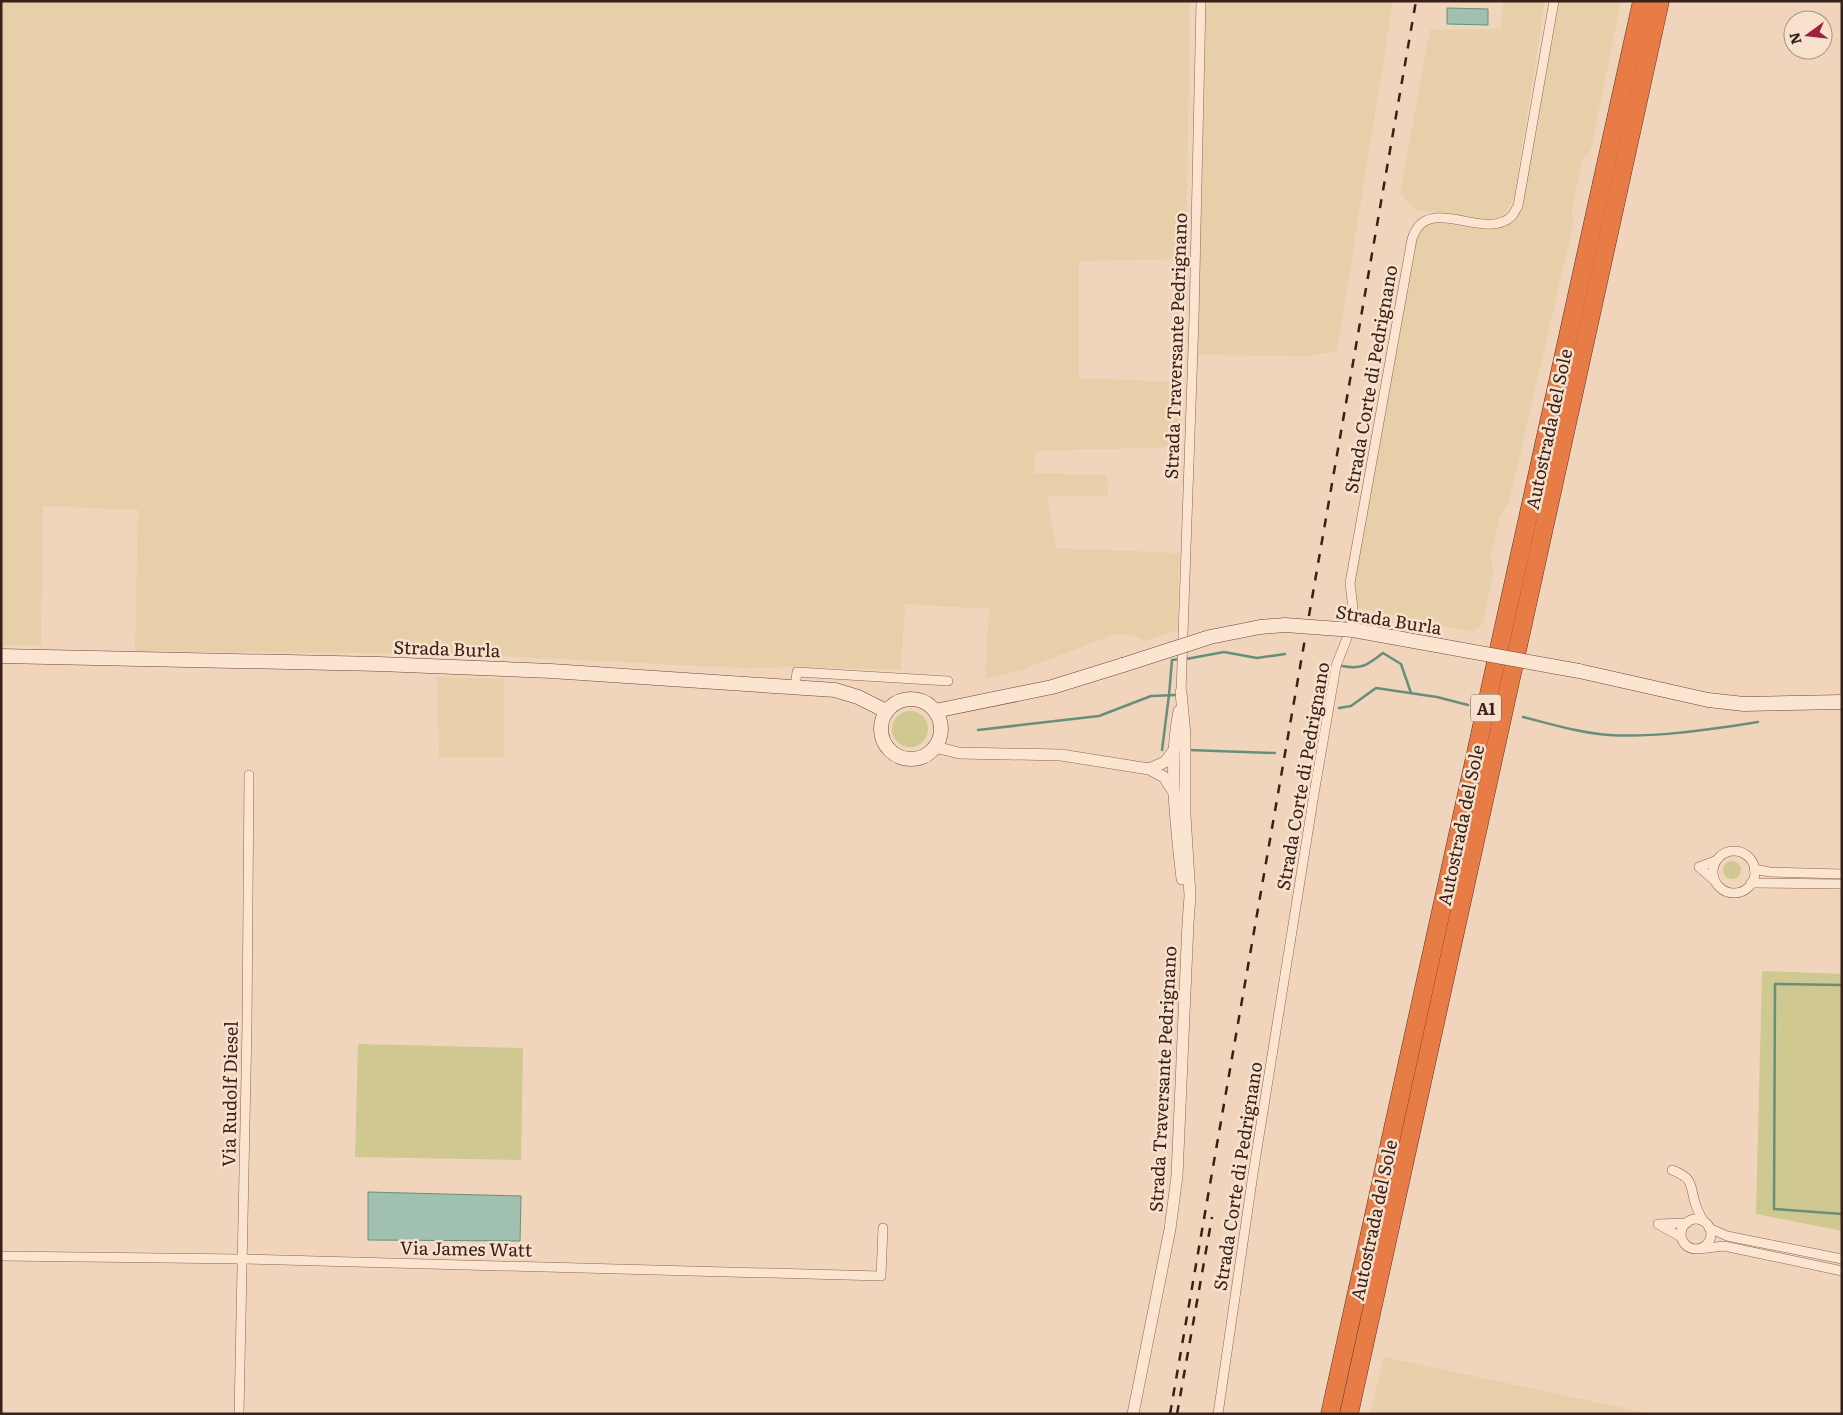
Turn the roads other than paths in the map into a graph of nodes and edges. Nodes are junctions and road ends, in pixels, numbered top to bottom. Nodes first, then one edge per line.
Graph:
1 (1201, 1) edge
2 (1554, 1) edge
3 (1642, 1) edge
4 (1660, 1) edge
5 (1, 656) edge
6 (948, 681) dead end
7 (795, 687) junction
8 (1182, 692) junction
9 (1842, 702) edge
10 (886, 711) junction
11 (935, 711) junction
12 (936, 746) junction
13 (1174, 750) junction
14 (1184, 761) junction
15 (1149, 769) junction
16 (249, 775) dead end
17 (1168, 775) junction
18 (1188, 856) junction
19 (1716, 861) junction
20 (1754, 869) junction
21 (1842, 874) edge
22 (1715, 881) junction
23 (1751, 883) junction
24 (1842, 884) edge
25 (1188, 923) junction
26 (1672, 1170) dead end
27 (1696, 1204) junction
28 (1688, 1222) junction
29 (1706, 1225) junction
30 (883, 1228) dead end
31 (1681, 1237) junction
32 (1699, 1249) junction
33 (1, 1256) edge
34 (242, 1259) junction
35 (1842, 1260) edge
36 (1842, 1270) edge
37 (239, 1414) edge
38 (1133, 1414) edge
39 (1218, 1414) edge
40 (1330, 1414) edge
41 (1349, 1414) edge

1 - 8 street, Strada Traversante Pedrignano
2 - 39 street, Strada Corte di Pedrignano
3 - 40 highway, Autostrada del Sole / A1
4 - 41 highway, Autostrada del Sole / A1
5 - 7 main road, Strada Burla
6 - 7 street
7 - 10 main road, Strada Burla
8 - 13 street, Strada Traversante Pedrignano
8 - 14 street, Strada Traversante Pedrignano
9 - 11 main road, Strada Burla, bridge
10 - 11 main road
10 - 12 main road
11 - 12 main road
12 - 15 street
13 - 15 street
13 - 17 street, Strada Traversante Pedrignano
14 - 17 street
14 - 18 street, Strada Traversante Pedrignano
15 - 17 street
16 - 34 street, Via Rudolf Diesel
17 - 18 street, Strada Traversante Pedrignano
17 - 25 street, Strada Traversante Pedrignano
18 - 25 street, Strada Traversante Pedrignano
19 - 20 street
19 - 22 street
19 - 22 street
20 - 21 street
20 - 23 street
22 - 23 street
23 - 24 street
25 - 38 street, Strada Traversante Pedrignano
26 - 27 street
27 - 28 street
27 - 29 street
28 - 29 street
28 - 31 street
28 - 31 street
29 - 32 street
29 - 35 street
30 - 34 street, Via James Watt
31 - 32 street
32 - 36 street
33 - 34 street, Via James Watt
34 - 37 street, Via Rudolf Diesel

